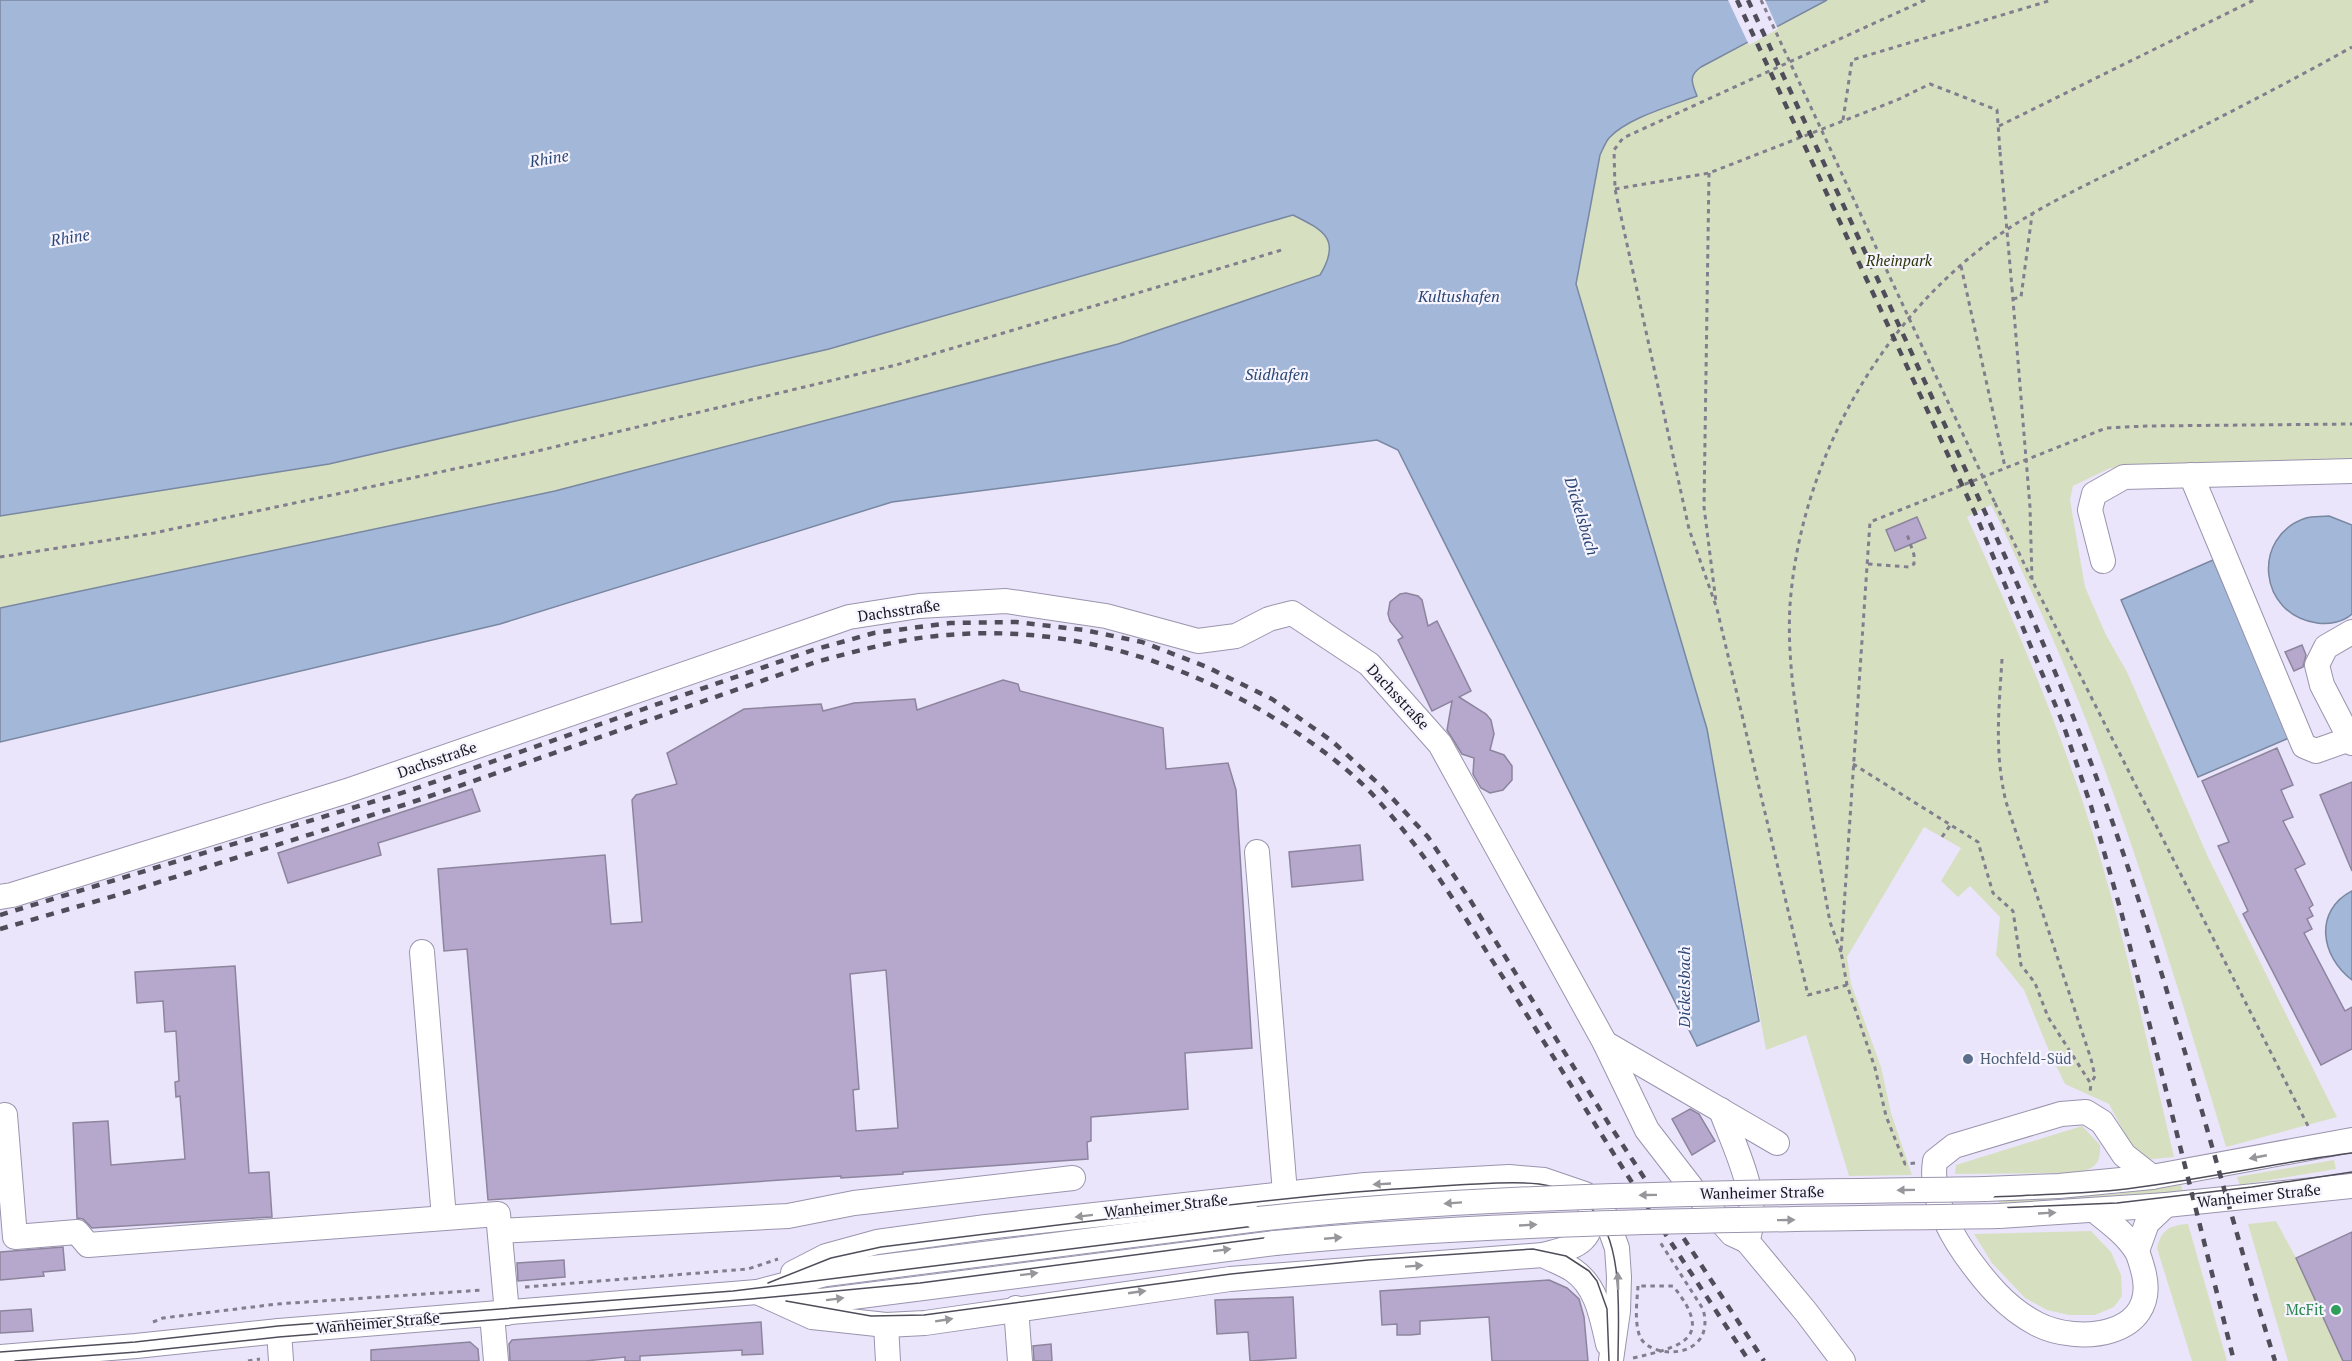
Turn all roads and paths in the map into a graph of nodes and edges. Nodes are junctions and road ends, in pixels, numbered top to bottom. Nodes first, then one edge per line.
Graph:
1 (1761, 0) edge
2 (1925, 0) edge
3 (2052, 0) edge
4 (2254, 0) edge
5 (2352, 47) edge
6 (1844, 120) junction
7 (1999, 126) junction
8 (1709, 173) junction
9 (1615, 189) junction
10 (2032, 215) junction
11 (1285, 249) dead end
12 (1961, 266) junction
13 (2013, 299) junction
14 (2352, 424) edge
15 (2025, 459) junction
16 (2006, 467) junction
17 (2352, 471) edge
18 (2191, 475) junction
19 (1907, 534) dead end
20 (0, 557) edge
21 (2103, 561) dead end
22 (1868, 564) junction
23 (2032, 580) junction
24 (1717, 609) junction
25 (2352, 632) edge
26 (2002, 659) dead end
27 (2351, 740) edge
28 (1852, 764) junction
29 (1951, 824) junction
30 (1942, 837) dead end
31 (1257, 852) dead end
32 (0, 897) edge
33 (422, 952) dead end
34 (1841, 952) junction
35 (1847, 985) junction
36 (1605, 1043) junction
37 (2091, 1084) junction
38 (1721, 1110) junction
39 (2086, 1112) junction
40 (5, 1115) dead end
41 (2308, 1129) dead end
42 (2112, 1140) junction
43 (2352, 1140) edge
44 (1777, 1143) dead end
45 (1935, 1161) junction
46 (2152, 1177) junction
47 (1073, 1178) dead end
48 (2095, 1183) junction
49 (2352, 1186) edge
50 (1285, 1193) junction
51 (1585, 1194) junction
52 (2166, 1205) junction
53 (2094, 1210) junction
54 (444, 1218) junction
55 (500, 1231) junction
56 (1658, 1240) dead end
57 (1747, 1241) junction
58 (2137, 1251) junction
59 (789, 1255) dead end
60 (1543, 1256) junction
61 (505, 1289) junction
62 (757, 1292) junction
63 (1017, 1308) junction
64 (499, 1313) junction
65 (145, 1325) dead end
66 (886, 1325) junction
67 (279, 1331) junction
68 (0, 1357) edge
69 (280, 1358) edge
70 (1611, 1360) edge
71 (248, 1361) edge
72 (495, 1361) edge
73 (888, 1361) edge
74 (1020, 1361) edge
75 (1843, 1361) edge

1 - 23 path, bridge
2 - 9 path
3 - 6 path
4 - 7 path
5 - 10 path
6 - 7 path
6 - 8 path
7 - 13 path, bridge
8 - 9 path
8 - 24 path
9 - 24 path
10 - 12 path
10 - 13 path
11 - 20 path
12 - 16 path
12 - 34 path
13 - 15 path
14 - 15 path
15 - 16 path
15 - 23 path
16 - 22 path
17 - 18 street
18 - 21 street
18 - 27 street
19 - 22 path
22 - 28 path
23 - 41 path
24 - 35 path
25 - 27 street
26 - 37 path
28 - 29 path
28 - 34 path
29 - 30 path
29 - 37 path
31 - 50 street
32 - 36 street, Dachsstraße
33 - 54 street
34 - 35 path
35 - 45 path
36 - 38 street
36 - 57 street
37 - 39 path
38 - 44 street
38 - 57 street
39 - 42 street
39 - 45 street
40 - 54 street
42 - 46 street
42 - 48 street
43 -> 46 street, Wanheimer Straße
45 - 58 street
46 - 48 street, Wanheimer Straße
47 - 55 street
48 -> 62 street, Wanheimer Straße, bridge
49 - 52 street, Wanheimer Straße
51 -> 50 street, Wanheimer Straße
50 -> 62 street, Wanheimer Straße
51 - 60 street, Wanheimer Straße
70 -> 51 street, Wanheimer Straße
52 - 53 street, Wanheimer Straße
52 - 58 street
53 - 58 street
62 -> 53 street, Wanheimer Straße, bridge
54 - 55 street
55 - 61 street
56 - 70 path, bridge
57 - 75 street
59 - 61 path
63 -> 60 street, Wanheimer Straße
60 - 70 street, Wanheimer Straße
61 - 64 street
61 - 65 path
62 - 64 street, Wanheimer Straße
62 - 66 street, Wanheimer Straße
66 -> 63 street, Wanheimer Straße
63 - 74 street
64 - 67 street, Wanheimer Straße
64 - 72 street
66 - 73 street
67 - 68 street, Wanheimer Straße
67 - 69 street
69 - 71 path

